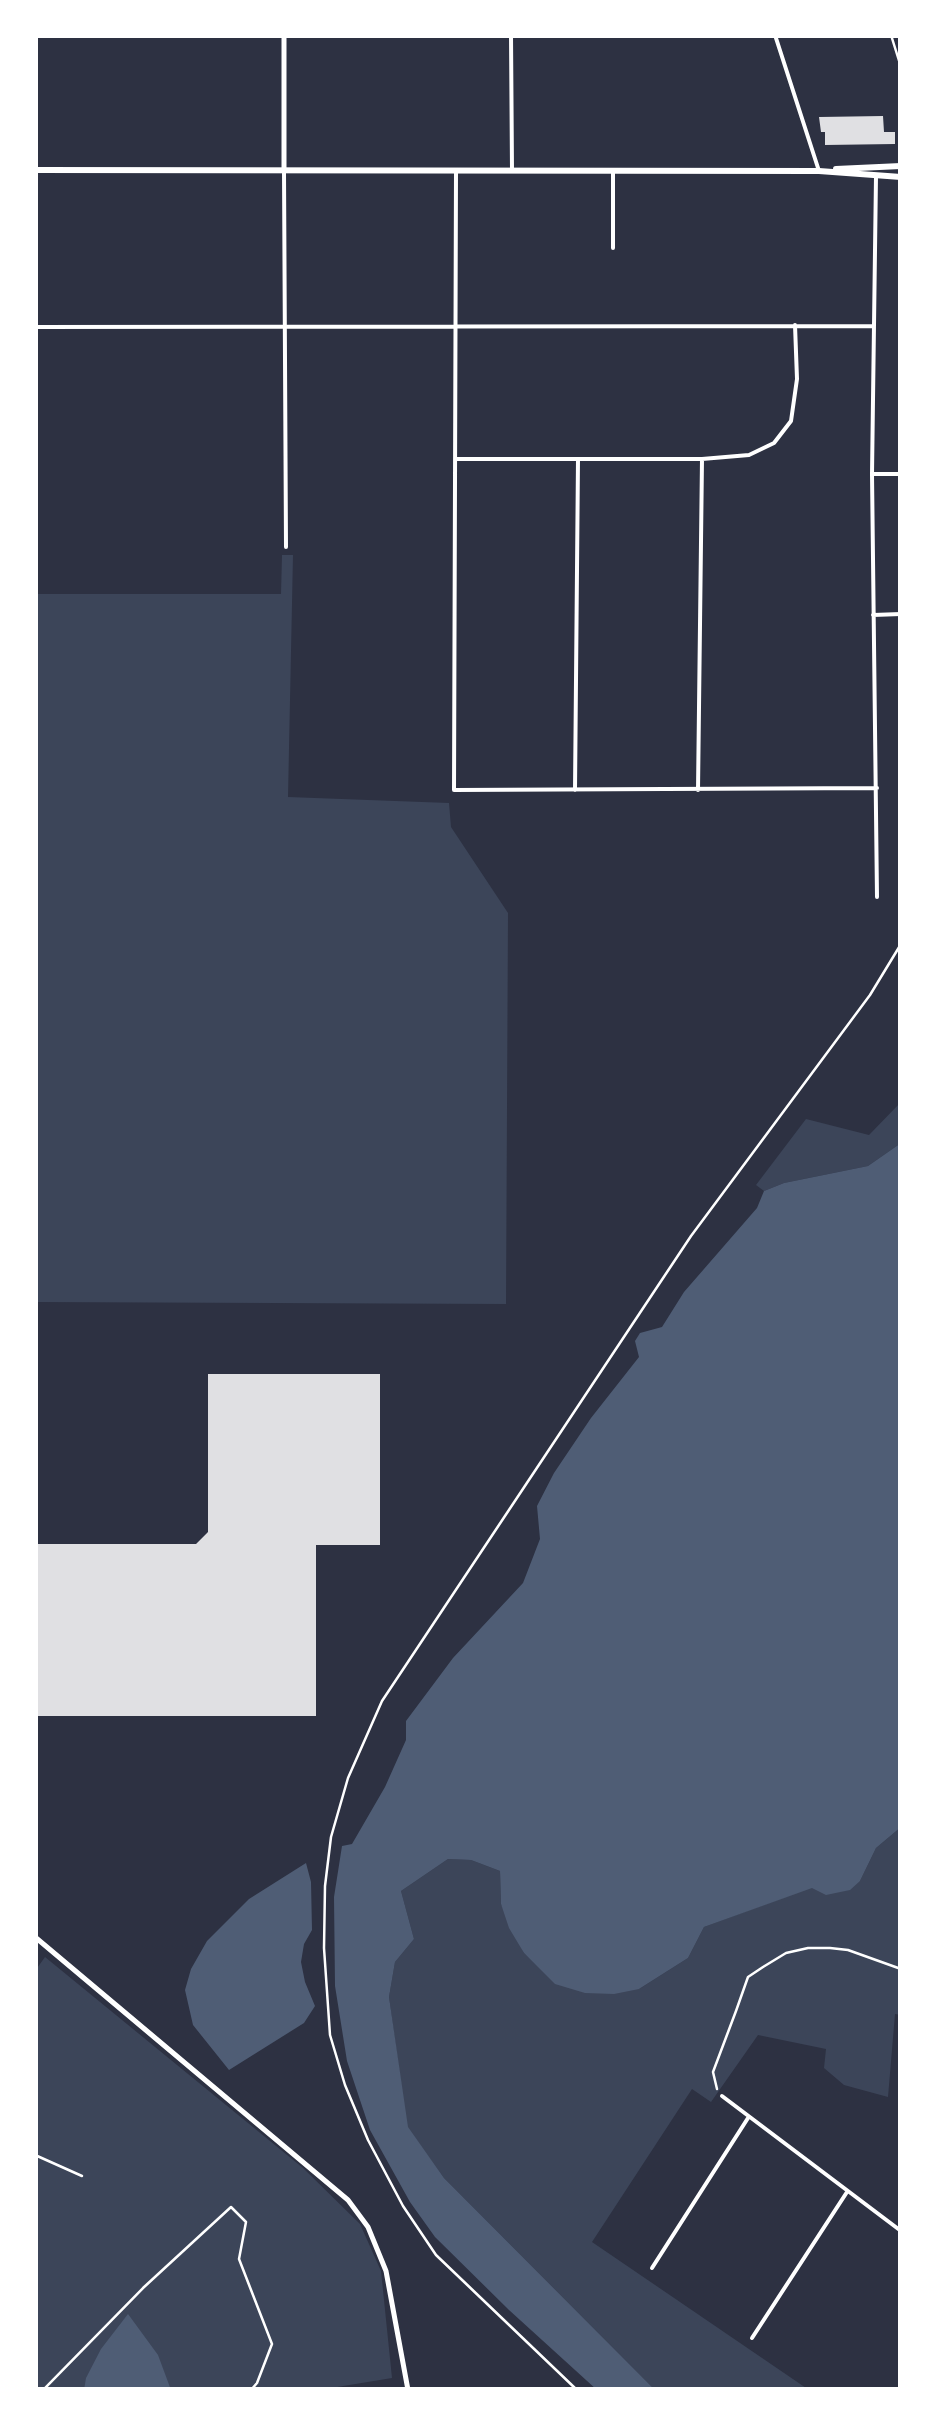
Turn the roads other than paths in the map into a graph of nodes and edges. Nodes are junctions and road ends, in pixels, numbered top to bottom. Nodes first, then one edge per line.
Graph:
1 (284, 35) edge
2 (511, 35) edge
3 (775, 35) edge
4 (901, 166) edge
5 (35, 170) edge
6 (284, 171) junction
7 (456, 171) junction
8 (512, 171) junction
9 (613, 171) junction
10 (819, 171) junction
11 (876, 176) junction
12 (901, 177) edge
13 (613, 248) dead end
14 (457, 324) junction
15 (796, 325) junction
16 (285, 326) junction
17 (874, 326) junction
18 (35, 327) edge
19 (457, 460) junction
20 (578, 460) junction
21 (702, 460) junction
22 (872, 474) junction
23 (901, 474) edge
24 (286, 547) dead end
25 (873, 614) junction
26 (901, 614) edge
27 (878, 788) junction
28 (575, 791) junction
29 (698, 791) junction
30 (877, 896) dead end
31 (35, 1937) edge
32 (722, 2096) road end
33 (748, 2118) junction
34 (847, 2192) junction
35 (901, 2231) edge
36 (652, 2268) dead end
37 (752, 2338) dead end
38 (408, 2390) edge

1 - 6 street
2 - 8 street
3 - 10 street
4 - 10 main road
5 - 6 main road
6 - 7 main road
6 - 16 street
7 - 8 main road
7 - 14 street
8 - 9 main road
9 - 10 main road
9 - 13 street
10 - 11 main road
11 - 12 main road
11 - 17 street
14 - 15 street
14 - 16 street
14 - 19 street
15 - 17 street
15 - 21 street
16 - 18 street
16 - 24 street
17 - 22 street
19 - 20 street
19 - 28 street
20 - 21 street
20 - 28 street
21 - 29 street
22 - 23 street
22 - 25 street
25 - 26 street
25 - 27 street
27 - 29 street
27 - 30 street
28 - 29 street
31 - 38 street
32 - 33 street
33 - 34 street
33 - 36 street
34 - 35 street
34 - 37 street

